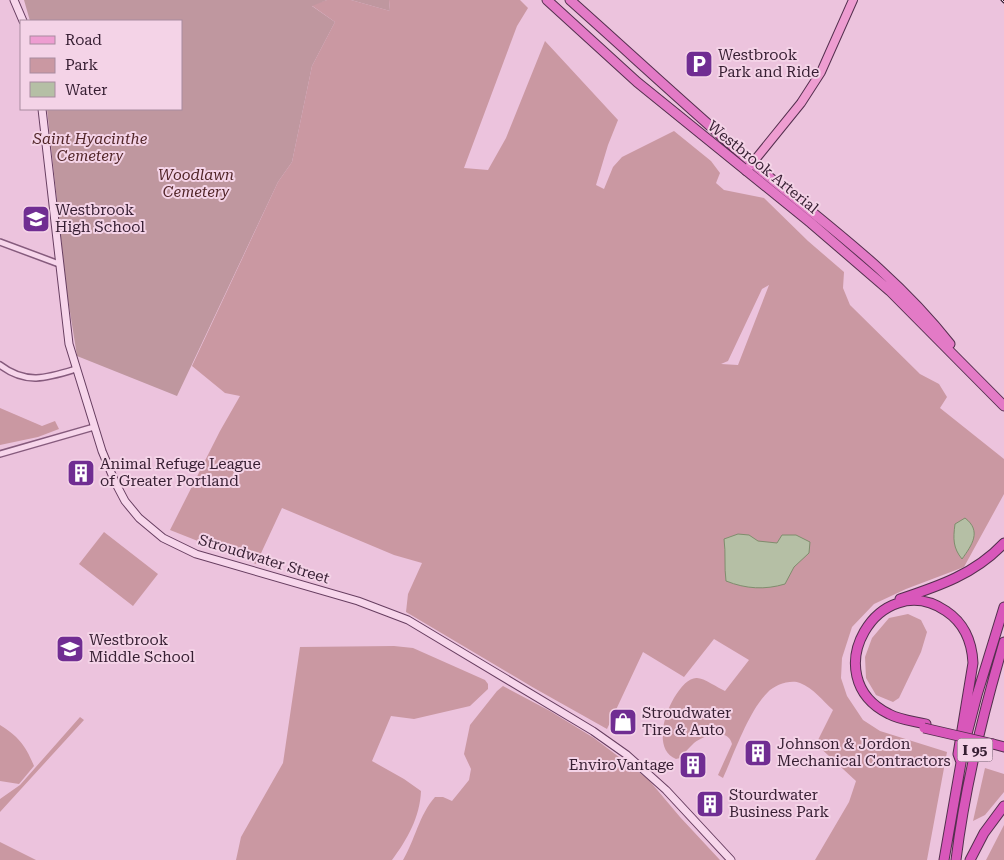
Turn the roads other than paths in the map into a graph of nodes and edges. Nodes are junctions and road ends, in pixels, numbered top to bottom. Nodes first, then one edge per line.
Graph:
1 (14, 0) edge
2 (547, 0) edge
3 (570, 0) edge
4 (853, 0) edge
5 (23, 20) edge
6 (42, 110) edge
7 (753, 163) junction
8 (746, 171) junction
9 (0, 242) edge
10 (59, 264) junction
11 (958, 359) junction
12 (0, 365) edge
13 (76, 369) junction
14 (1004, 406) edge
15 (94, 427) junction
16 (0, 454) edge
17 (1004, 543) edge
18 (1004, 607) edge
19 (1004, 642) edge
20 (925, 726) junction
21 (993, 742) junction
22 (1004, 742) edge
23 (1004, 747) edge
24 (961, 762) junction
25 (1004, 806) edge
26 (731, 860) edge
27 (944, 860) edge
28 (956, 860) edge
29 (970, 860) edge

1 - 5 main road
2 - 8 highway, Westbrook Arterial
3 - 7 highway, Westbrook Arterial
4 - 7 main road
6 - 10 main road, Stroudwater Street
7 - 8 main road
7 - 11 highway, Westbrook Arterial
8 - 11 highway, Westbrook Arterial
9 - 10 street
10 - 13 main road, Stroudwater Street
11 - 14 highway, Westbrook Arterial
12 - 13 street
13 - 15 main road, Stroudwater Street
15 - 16 street
15 - 26 main road, Stroudwater Street
17 - 20 highway
18 - 24 highway, I 95
19 - 28 highway, I 95
20 - 21 highway
20 - 24 highway
21 - 22 highway
21 - 23 highway
24 - 27 highway, I 95
25 - 29 highway

